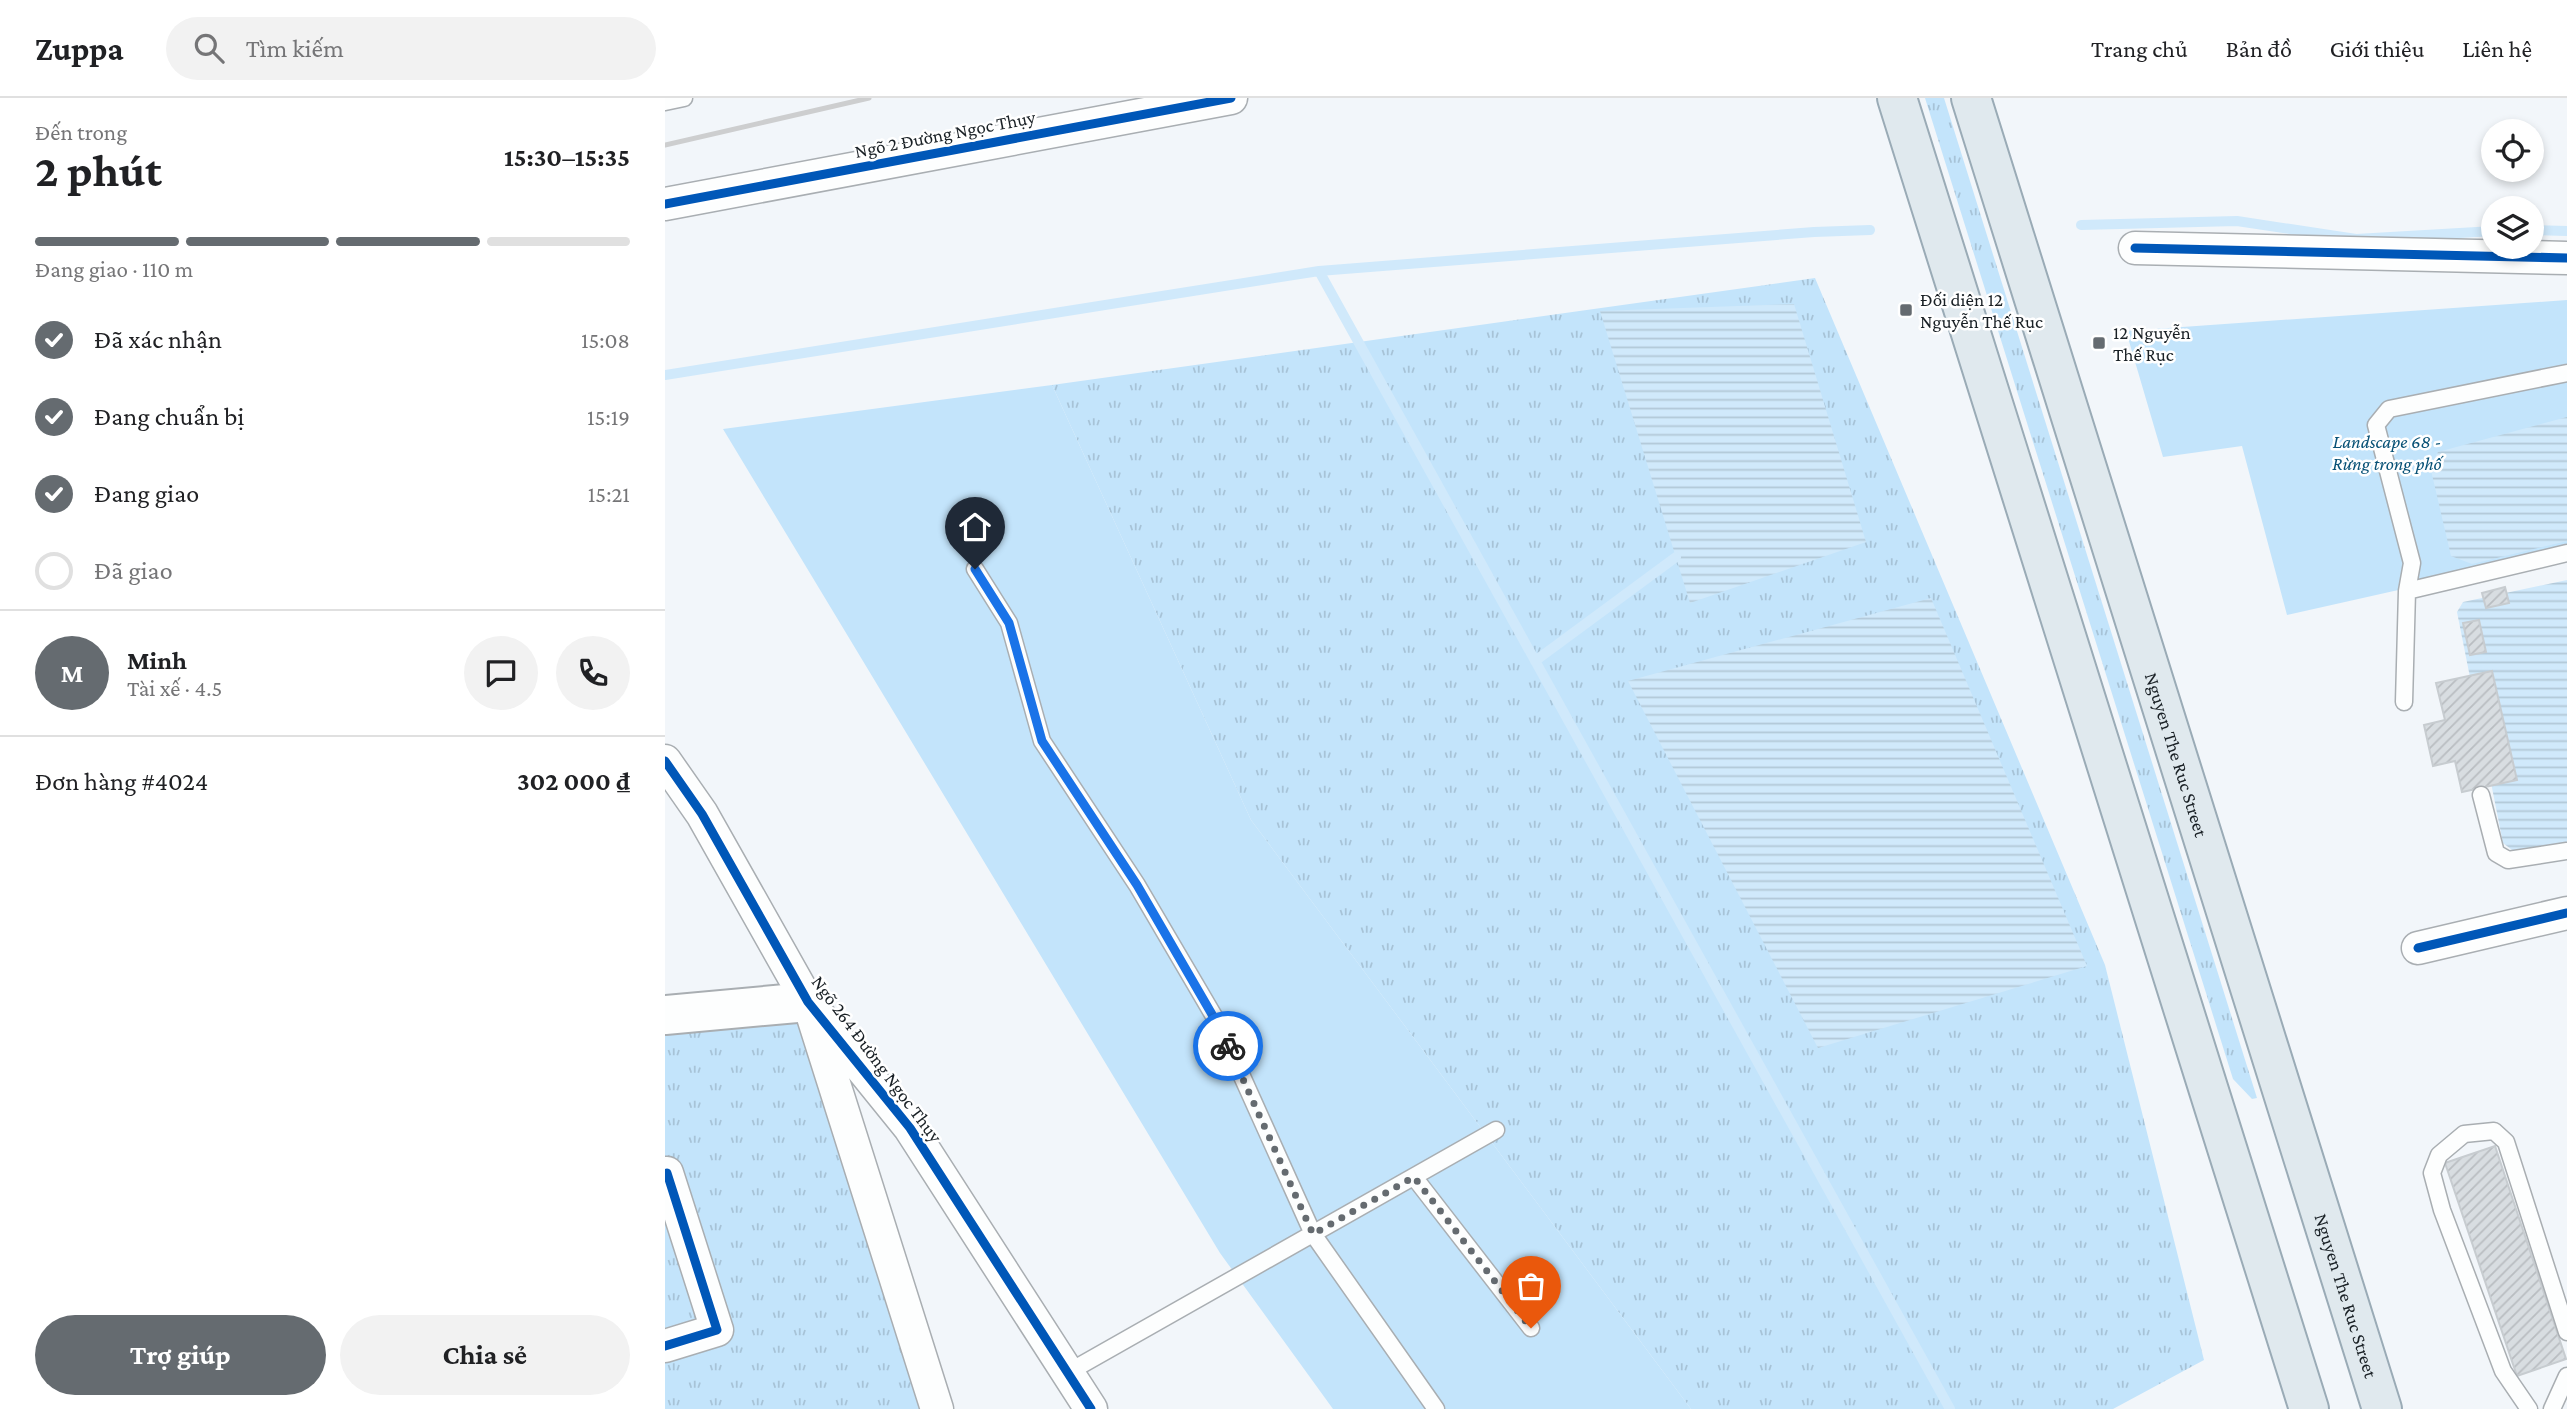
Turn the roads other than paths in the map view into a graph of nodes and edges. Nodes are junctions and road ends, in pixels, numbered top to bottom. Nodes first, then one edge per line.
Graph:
1 (684, 98) edge
2 (1231, 98) edge
3 (1897, 98) edge
4 (1971, 98) edge
5 (665, 102) edge
6 (665, 204) edge
7 (2135, 248) dead end
8 (2567, 258) edge
9 (2567, 373) edge
10 (2567, 552) edge
11 (975, 569) dead end
12 (2407, 591) junction
13 (2404, 702) dead end
14 (665, 761) edge
15 (2481, 795) dead end
16 (2567, 851) edge
17 (2567, 913) edge
18 (2418, 948) dead end
19 (808, 1003) junction
20 (665, 1015) edge
21 (1496, 1130) dead end
22 (667, 1173) dead end
23 (1414, 1177) junction
24 (1313, 1234) junction
25 (1531, 1328) dead end
26 (2567, 1332) edge
27 (665, 1346) edge
28 (1067, 1373) junction
29 (2567, 1376) edge
30 (937, 1409) edge
31 (1091, 1409) edge
32 (1436, 1409) edge
33 (2309, 1409) edge
34 (2382, 1409) edge
35 (2529, 1409) edge
36 (2552, 1409) edge

1 - 5 lane
2 - 6 street, Ngõ 2 Đường Ngọc Thụy
3 - 33 main road
4 - 34 main road, Nguyen The Ruc Street
7 - 8 street
9 - 12 lane
10 - 12 lane
11 - 24 lane
12 - 13 lane
14 - 19 street, Ngõ 264 Đường Ngọc Thụy
15 - 16 lane
17 - 18 street
19 - 20 street
19 - 28 street, Ngõ 264 Đường Ngọc Thụy
19 - 30 street
21 - 23 lane
22 - 27 street
23 - 24 lane
23 - 25 lane
24 - 28 lane
24 - 32 lane
26 - 35 lane
28 - 31 street, Ngõ 264 Đường Ngọc Thụy
29 - 36 lane

